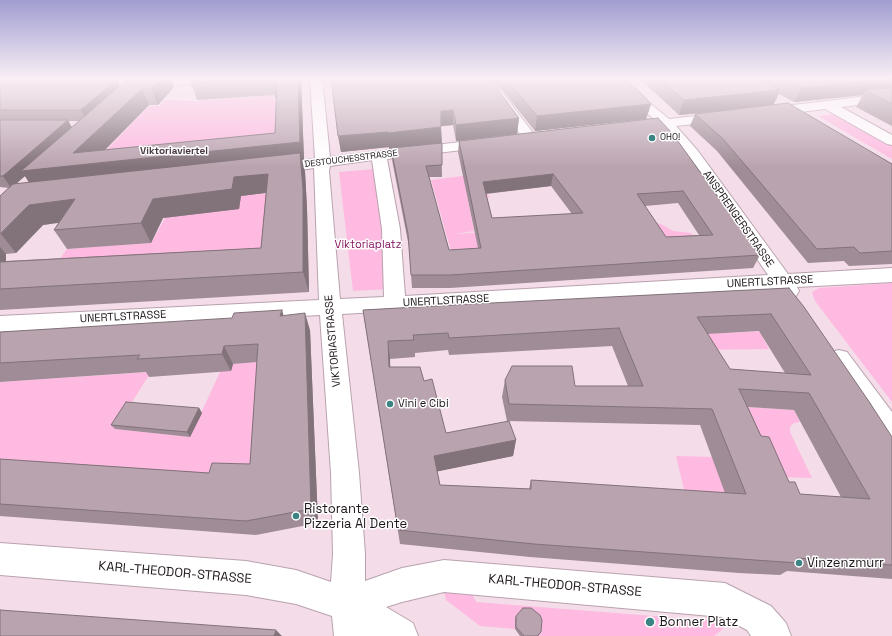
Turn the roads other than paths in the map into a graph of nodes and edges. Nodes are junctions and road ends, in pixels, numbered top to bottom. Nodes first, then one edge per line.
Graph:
1 (318, 108) edge
2 (509, 108) edge
3 (648, 108) edge
4 (802, 108) edge
5 (833, 108) edge
6 (794, 109) junction
7 (752, 113) edge
8 (736, 115) edge
9 (814, 118) edge
10 (666, 123) junction
11 (616, 128) edge
12 (892, 141) edge
13 (379, 155) junction
14 (323, 162) junction
15 (260, 170) edge
16 (892, 275) edge
17 (782, 281) junction
18 (395, 304) junction
19 (330, 306) junction
20 (804, 311) edge
21 (0, 324) edge
22 (826, 341) edge
23 (892, 433) edge
24 (0, 559) edge
25 (350, 620) edge
26 (400, 636) edge
27 (773, 636) edge

1 - 14 street, VIKTORIASTRASSE
2 - 13 street, DESTOUCHESSTRASSE
3 - 10 street, ANSPRENGERSTRASSE
4 - 6 street
5 - 12 street
6 - 7 street
6 - 9 street
8 - 10 street
10 - 11 street
10 - 17 street, ANSPRENGERSTRASSE
13 - 14 street, DESTOUCHESSTRASSE
13 - 18 street
14 - 15 street, DESTOUCHESSTRASSE
14 - 19 street, VIKTORIASTRASSE
16 - 17 street, UNERTLSTRASSE
17 - 18 street, UNERTLSTRASSE
17 - 20 street, ANSPRENGERSTRASSE
18 - 19 street, UNERTLSTRASSE
19 - 21 street, UNERTLSTRASSE
19 - 25 street, VIKTORIASTRASSE
22 - 23 street
24 - 25 street, KARL-THEODOR-STRASSE
25 - 26 street, KARL-THEODOR-STRASSE
25 - 27 street, KARL-THEODOR-STRASSE

